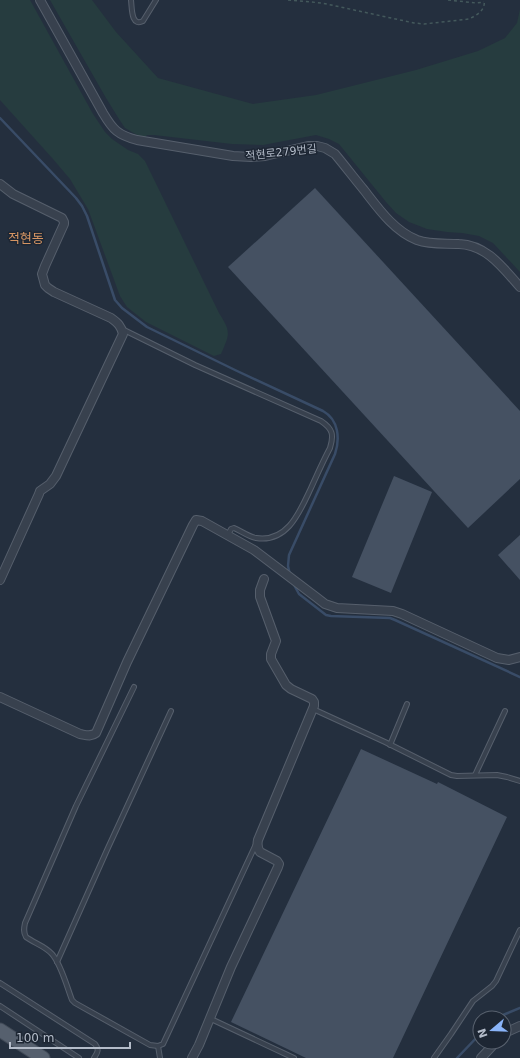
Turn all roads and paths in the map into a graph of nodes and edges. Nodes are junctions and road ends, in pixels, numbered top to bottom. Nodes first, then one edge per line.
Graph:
1 (40, 0) edge
2 (131, 0) edge
3 (156, 0) edge
4 (288, 0) edge
5 (448, 0) edge
6 (484, 1) edge
7 (0, 184) edge
8 (520, 287) edge
9 (122, 329) junction
10 (228, 535) junction
11 (264, 579) dead end
12 (0, 580) edge
13 (520, 657) edge
14 (134, 686) dead end
15 (0, 697) edge
16 (407, 704) dead end
17 (313, 709) junction
18 (171, 711) dead end
19 (505, 711) dead end
20 (390, 745) junction
21 (475, 775) junction
22 (520, 781) edge
23 (258, 840) junction
24 (520, 930) edge
25 (57, 962) junction
26 (0, 982) edge
27 (0, 1006) edge
28 (211, 1018) junction
29 (0, 1030) edge
30 (158, 1046) junction
31 (488, 1050) edge
32 (43, 1058) edge
33 (78, 1058) edge
34 (94, 1058) edge
35 (160, 1058) edge
36 (192, 1058) edge
37 (294, 1058) edge
38 (434, 1058) edge
39 (481, 1058) edge

1 - 8 street, 적현로279번길
2 - 3 lane
4 - 6 path
5 - 6 path
7 - 9 street
9 - 10 lane
9 - 12 street
10 - 13 street
10 - 15 street
11 - 17 street
14 - 25 lane
16 - 20 lane
17 - 20 lane
17 - 23 street
18 - 25 lane
19 - 21 lane
20 - 21 lane
21 - 22 lane
23 - 28 street
23 - 30 lane
24 - 38 lane
25 - 30 lane
26 - 34 lane
27 - 33 lane
28 - 36 street
28 - 37 lane
29 - 32 main road
30 - 35 lane
31 - 39 street

